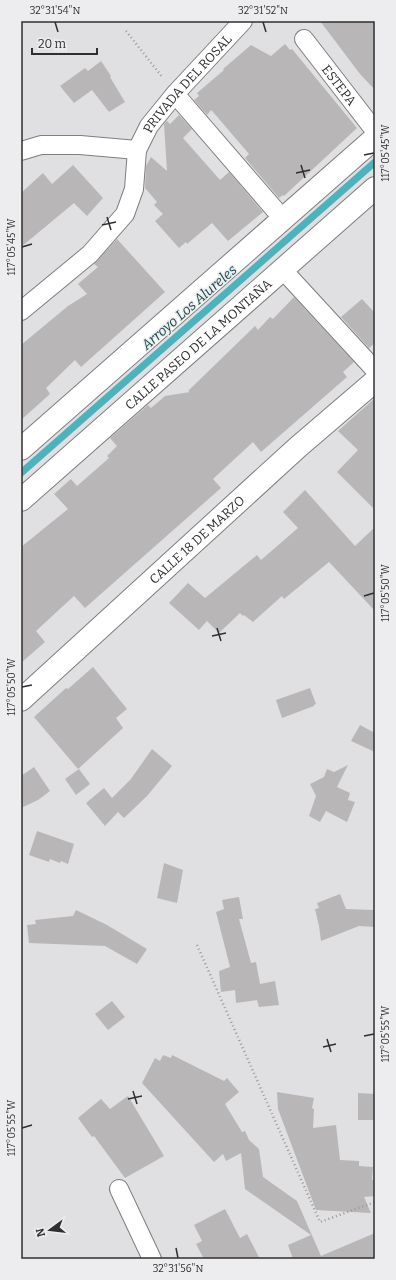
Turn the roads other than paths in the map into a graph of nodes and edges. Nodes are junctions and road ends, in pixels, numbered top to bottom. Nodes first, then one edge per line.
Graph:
1 (243, 21) edge
2 (304, 39) dead end
3 (175, 94) junction
4 (375, 131) edge
5 (375, 138) edge
6 (137, 150) junction
7 (21, 151) edge
8 (375, 188) edge
9 (283, 219) junction
10 (282, 269) junction
11 (21, 311) edge
12 (375, 370) edge
13 (375, 380) edge
14 (21, 449) edge
15 (21, 500) edge
16 (21, 700) edge
17 (119, 1189) dead end
18 (152, 1259) edge

1 - 3 street, PRIVADA DEL ROSAL
2 - 4 street, ESTEPA
3 - 6 street, PRIVADA DEL ROSAL
3 - 9 street
5 - 9 main road
6 - 7 street
6 - 11 street
8 - 10 main road, CALLE PASEO DE LA MONTAÑA
9 - 14 main road
10 - 12 street
10 - 15 main road, CALLE PASEO DE LA MONTAÑA
13 - 16 main road, CALLE 18 DE MARZO
17 - 18 street

